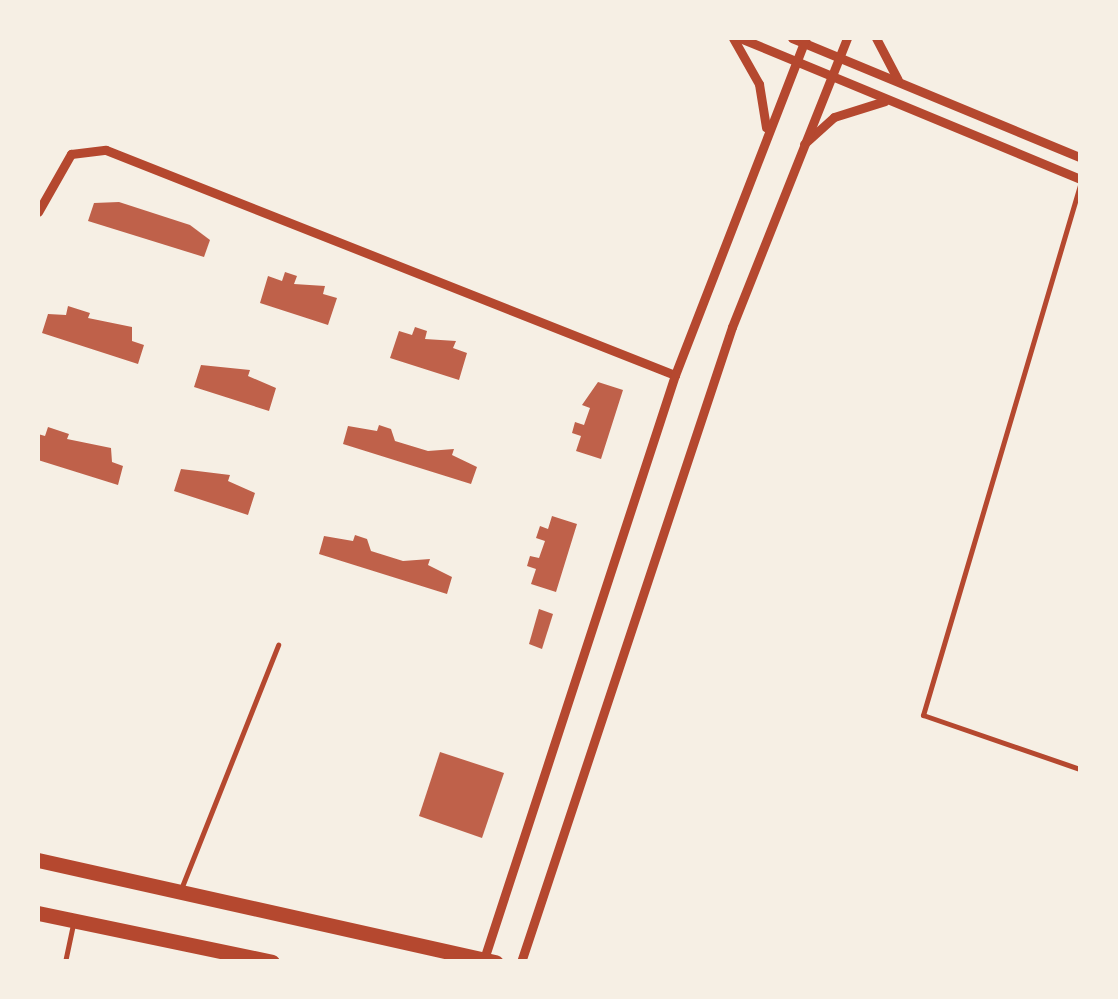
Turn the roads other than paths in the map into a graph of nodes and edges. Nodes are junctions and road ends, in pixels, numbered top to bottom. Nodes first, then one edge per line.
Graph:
1 (736, 38) edge
2 (792, 38) edge
3 (847, 38) edge
4 (876, 38) edge
5 (805, 40) edge
6 (838, 57) junction
7 (796, 62) junction
8 (830, 76) junction
9 (900, 82) junction
10 (890, 101) junction
11 (766, 132) junction
12 (798, 150) junction
13 (1080, 157) edge
14 (1080, 182) edge
15 (38, 212) edge
16 (674, 375) junction
17 (278, 645) dead end
18 (1080, 768) edge
19 (38, 860) edge
20 (180, 892) junction
21 (38, 913) edge
22 (74, 921) junction
23 (488, 960) edge
24 (64, 962) edge
25 (272, 962) edge
26 (522, 962) edge

1 - 7 street
1 - 11 street
2 - 5 street
3 - 6 street
4 - 9 street
5 - 6 street
5 - 7 street
6 - 8 street
6 - 9 street
7 - 8 street
7 - 11 street
8 - 10 street
8 - 12 street
9 - 13 street
10 - 12 street
10 - 14 street
11 - 16 street
12 - 26 street
14 - 18 lane
15 - 16 street
16 - 23 street
17 - 20 lane
19 - 20 highway
20 - 23 highway
21 - 22 highway
22 - 24 lane
22 - 25 highway

